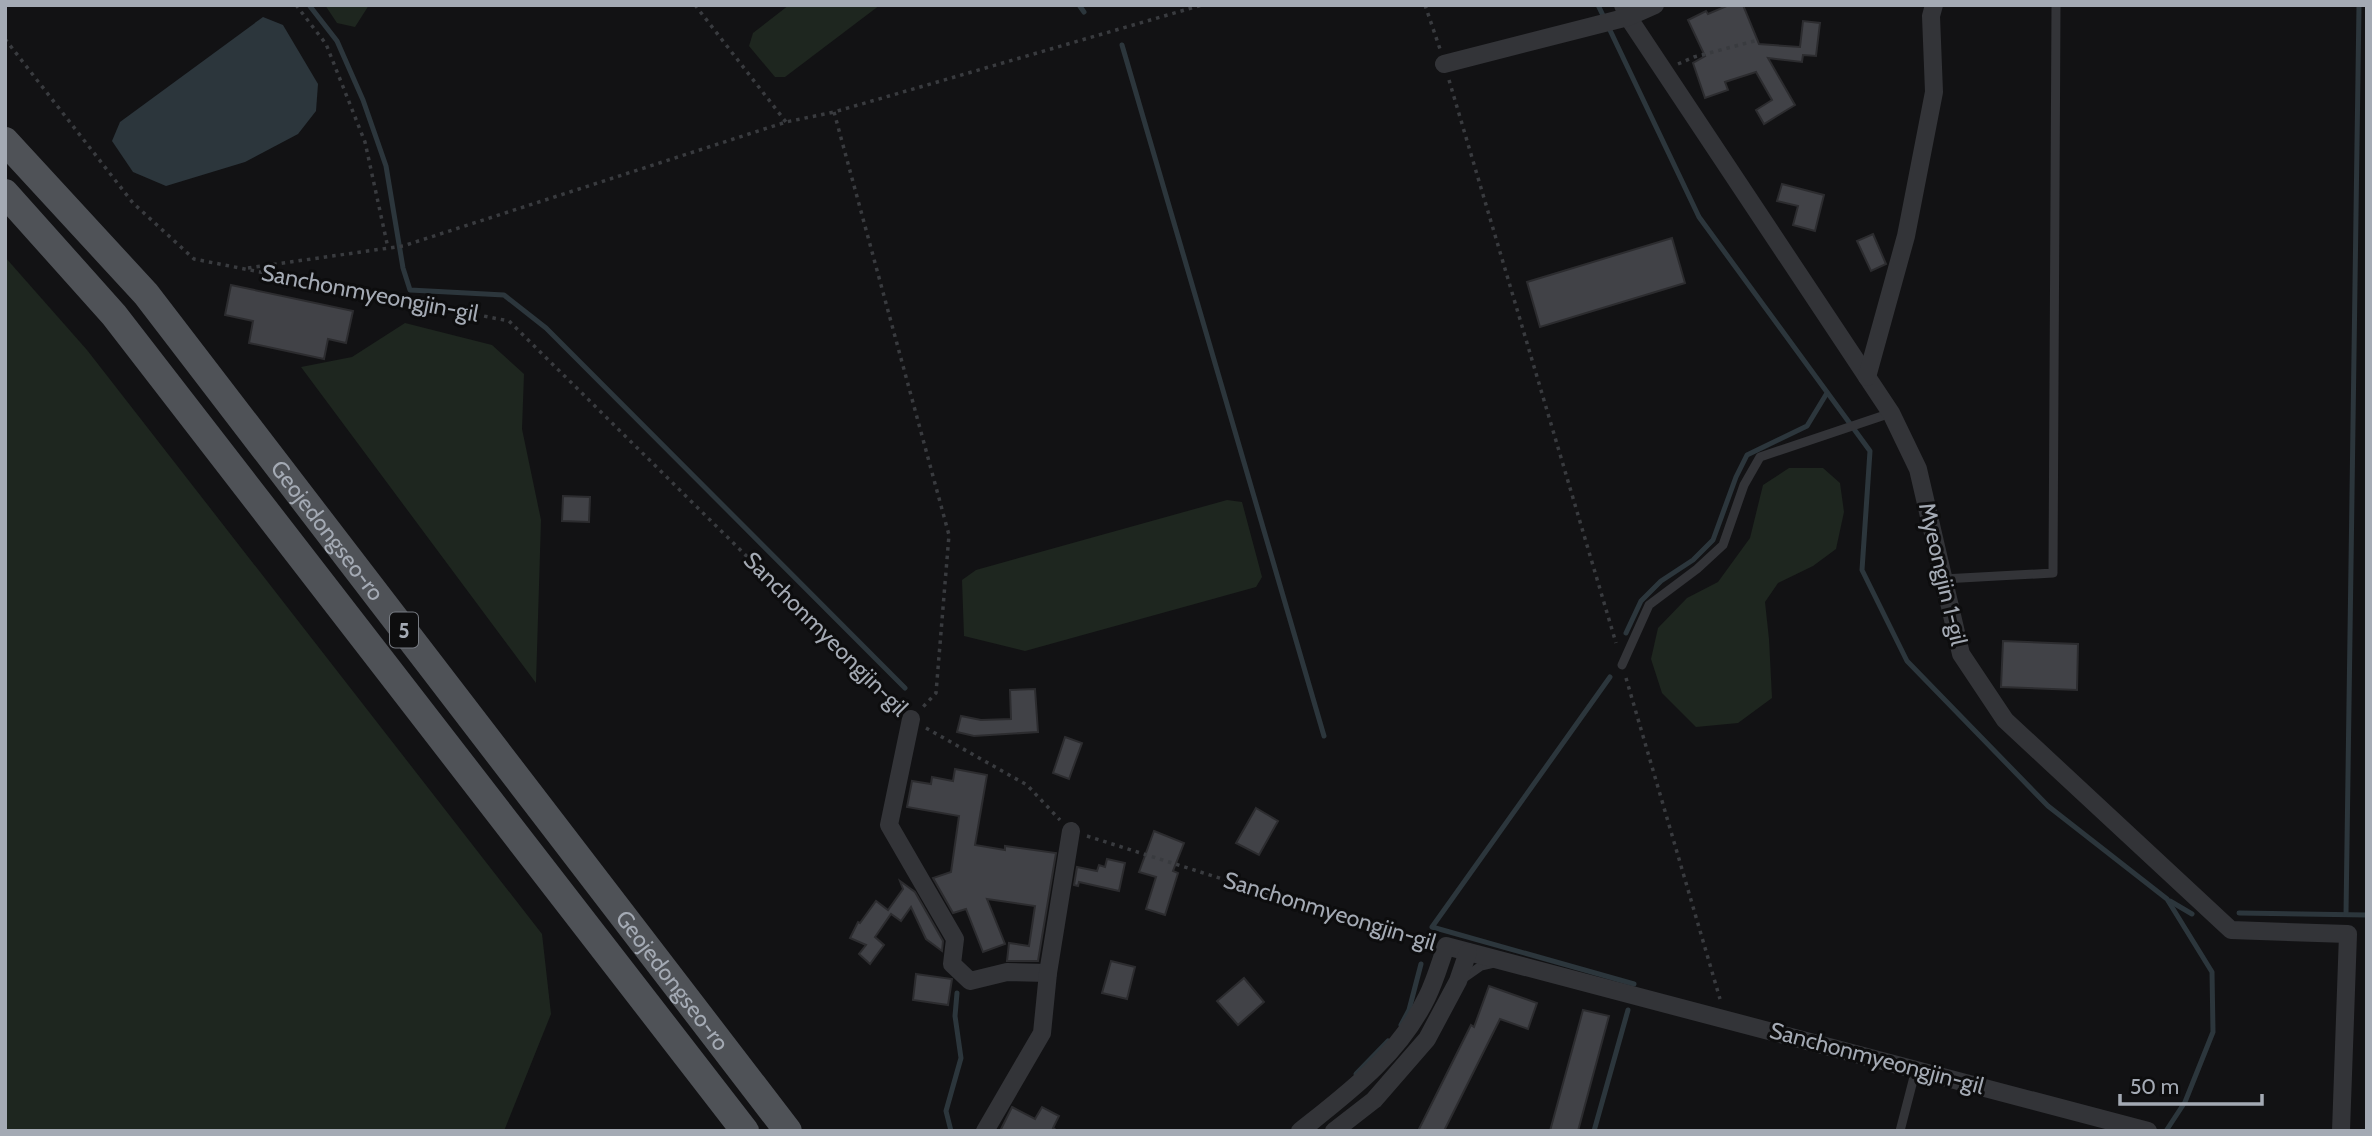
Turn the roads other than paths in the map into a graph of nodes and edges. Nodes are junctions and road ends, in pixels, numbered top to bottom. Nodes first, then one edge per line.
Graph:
1 (1656, 5) edge
2 (1934, 5) edge
3 (2056, 5) edge
4 (1626, 11) edge
5 (1444, 64) road end
6 (5, 141) edge
7 (5, 193) edge
8 (1867, 377) junction
9 (1891, 413) junction
10 (1942, 579) junction
11 (1622, 665) road end
12 (911, 719) road end
13 (1071, 831) road end
14 (1468, 952) junction
15 (1509, 962) junction
16 (1048, 973) junction
17 (1457, 983) junction
18 (1916, 1069) junction
19 (1322, 1113) junction
20 (745, 1131) edge
21 (788, 1131) edge
22 (985, 1131) edge
23 (1300, 1131) edge
24 (1333, 1131) edge
25 (1900, 1131) edge
26 (2148, 1131) edge
27 (2341, 1131) edge

1 - 4 street
2 - 8 street
3 - 10 lane
4 - 5 street
4 - 8 street, Myeongjin 1-gil
6 - 21 main road, Geojedongseo-ro / 5
7 - 20 main road, Geojedongseo-ro / 5
8 - 9 street, Myeongjin 1-gil
9 - 10 street, Myeongjin 1-gil
9 - 11 lane
10 - 27 street, Myeongjin 1-gil
12 - 16 street
13 - 16 street
14 - 15 street, Sanchonmyeongjin-gil
14 - 17 street
14 - 19 street, Sanchonmyeongjin-gil
15 - 17 lane
15 - 18 street, Sanchonmyeongjin-gil
16 - 22 street
17 - 24 street
18 - 25 lane
18 - 26 street, Sanchonmyeongjin-gil
19 - 23 street
19 - 24 lane

